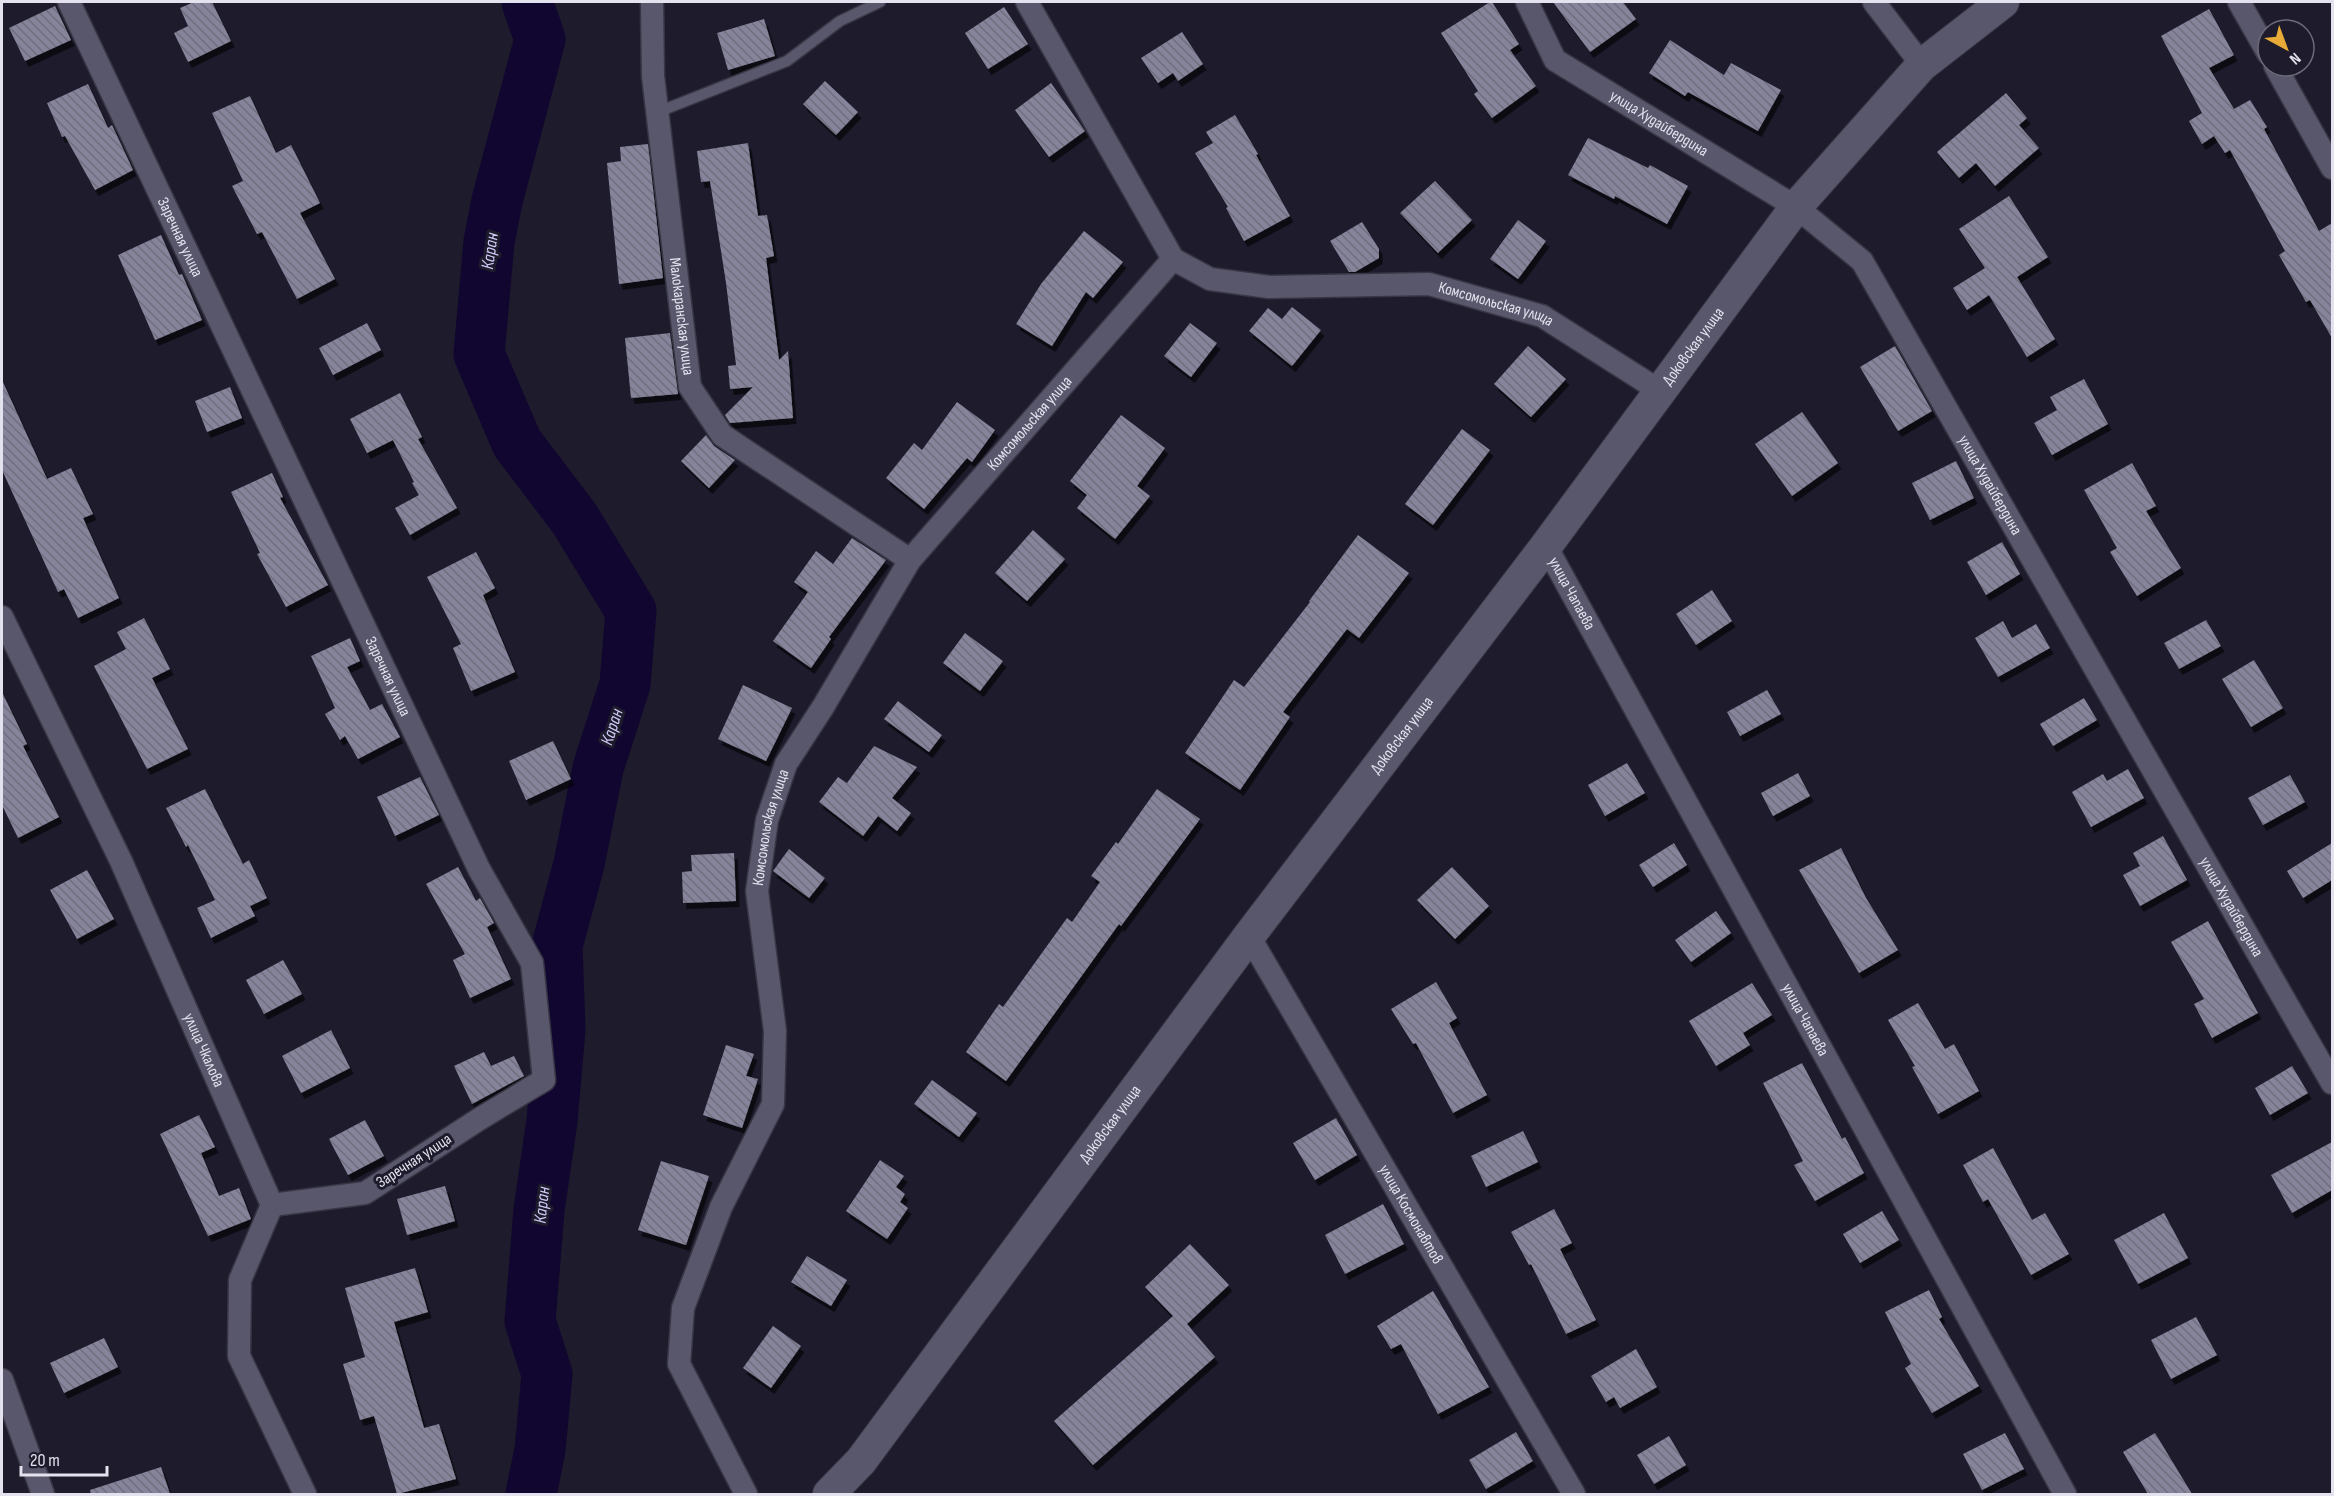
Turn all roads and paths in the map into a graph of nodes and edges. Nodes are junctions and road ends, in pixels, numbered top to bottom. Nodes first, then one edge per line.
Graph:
1 (69, 2) edge
2 (652, 2) edge
3 (880, 2) edge
4 (1027, 2) edge
5 (1527, 2) edge
6 (1874, 2) edge
7 (2003, 2) edge
8 (2239, 2) edge
9 (2256, 32) edge
10 (1923, 65) junction
11 (2283, 78) edge
12 (658, 112) junction
13 (2332, 168) edge
14 (1796, 207) junction
15 (1173, 259) junction
16 (1660, 391) junction
17 (1546, 546) junction
18 (910, 560) junction
19 (2, 617) edge
20 (1249, 936) junction
21 (2332, 1083) edge
22 (272, 1205) junction
23 (2, 1380) edge
24 (43, 1494) edge
25 (305, 1494) edge
26 (746, 1494) edge
27 (829, 1494) edge
28 (1574, 1494) edge
29 (2065, 1494) edge

1 - 22 street, Заречная улица
2 - 12 street, Малокаранская улица
3 - 12 lane
4 - 15 street
5 - 14 street, улица Худайбердина
6 - 10 street
7 - 10 main road, Доковская улица
8 - 9 street
10 - 14 main road, Доковская улица
11 - 13 street
12 - 18 street, Малокаранская улица
14 - 16 main road, Доковская улица
14 - 21 street, улица Худайбердина
15 - 16 street, Комсомольская улица
15 - 18 street, Комсомольская улица
16 - 17 main road, Доковская улица
17 - 20 main road, Доковская улица
17 - 29 street, улица Чапаева
18 - 26 street, Комсомольская улица
19 - 22 street, улица Чкалова
20 - 27 main road, Доковская улица
20 - 28 street, улица Космонавтов
22 - 25 street
23 - 24 street

